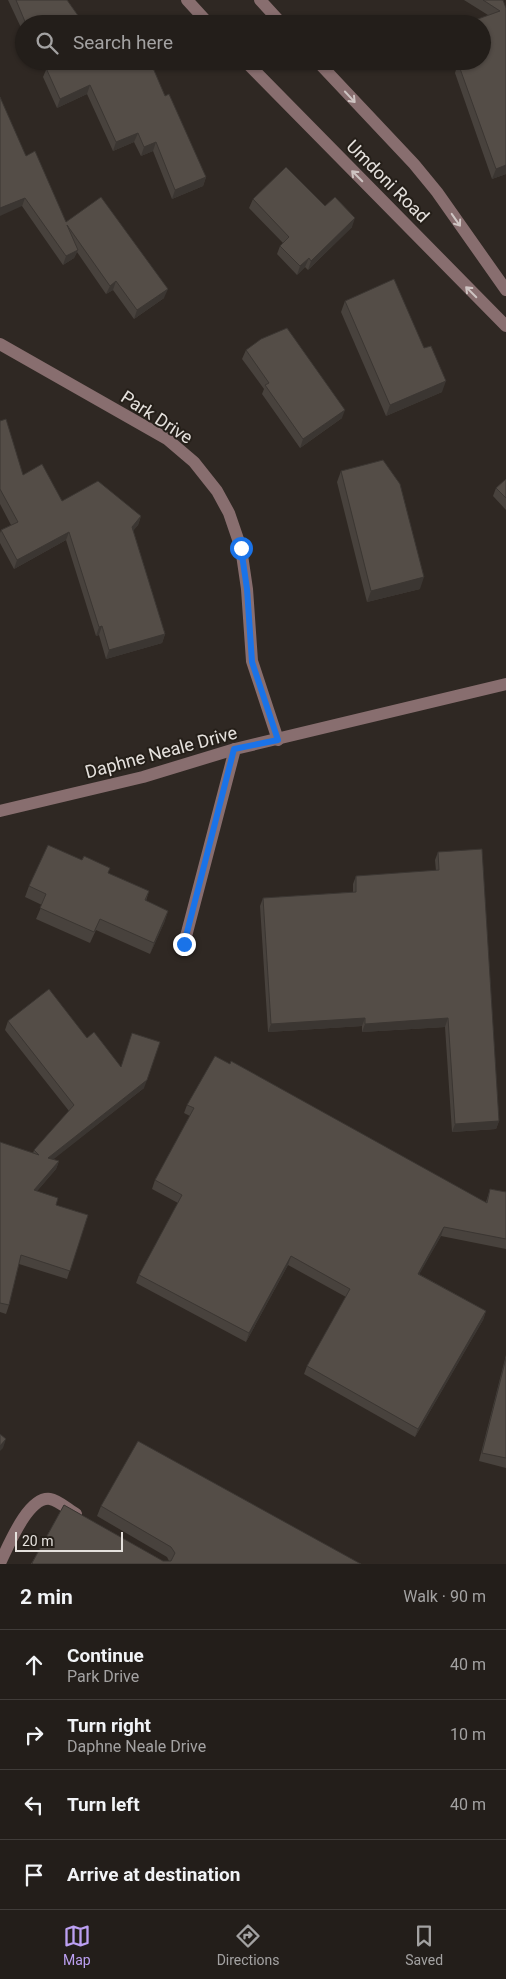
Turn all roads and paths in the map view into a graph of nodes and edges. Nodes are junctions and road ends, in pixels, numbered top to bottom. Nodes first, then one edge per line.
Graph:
1 (187, 0) edge
2 (260, 0) edge
3 (201, 15) edge
4 (274, 15) edge
5 (255, 70) edge
6 (325, 70) edge
7 (506, 290) edge
8 (506, 326) edge
9 (0, 344) edge
10 (506, 684) edge
11 (278, 740) junction
12 (234, 749) junction
13 (0, 811) edge
14 (184, 944) dead end
15 (83, 1518) edge
16 (0, 1564) edge

1 - 3 street
2 - 4 street
8 -> 5 street, Umdoni Road
6 -> 7 street, Umdoni Road
9 - 11 street, Park Drive
10 - 11 street, Daphne Neale Drive
11 - 12 street, Daphne Neale Drive
12 - 13 street, Daphne Neale Drive
12 - 14 street
15 - 16 street

